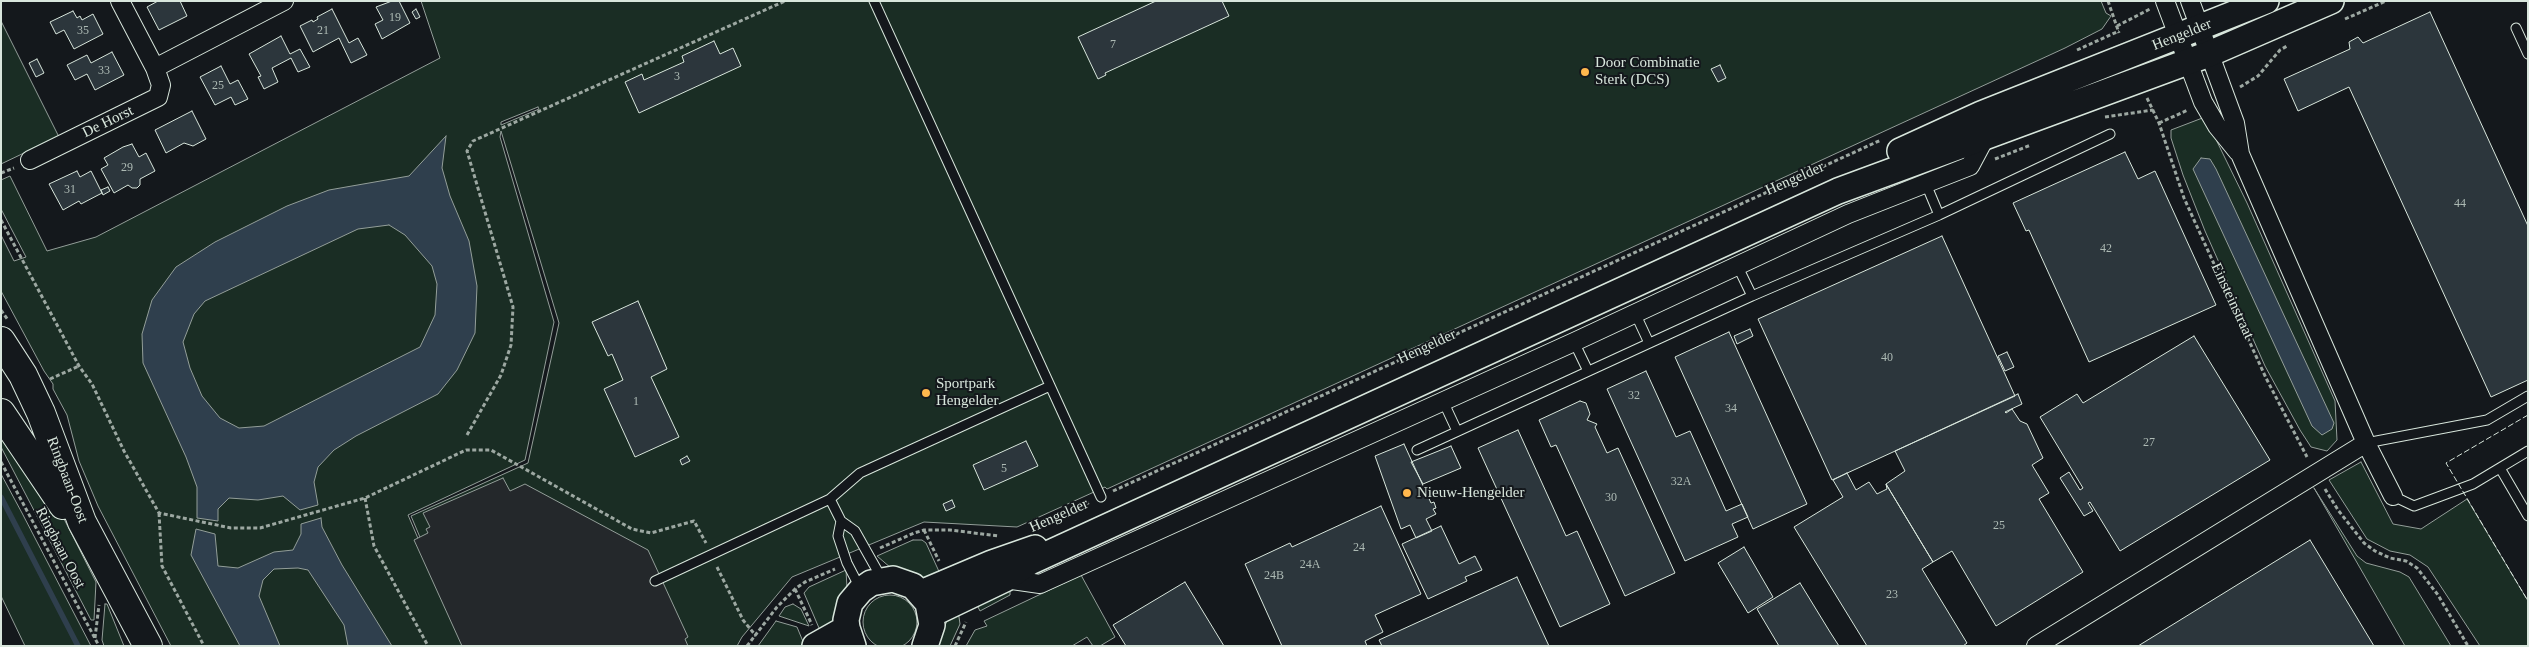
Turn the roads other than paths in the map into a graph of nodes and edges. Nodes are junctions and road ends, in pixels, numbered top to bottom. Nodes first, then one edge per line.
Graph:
1 (120, 1) edge
2 (284, 1) edge
3 (874, 1) edge
4 (2190, 1) edge
5 (2266, 1) edge
6 (2165, 2) edge
7 (2337, 11) edge
8 (2201, 27) junction
9 (2516, 28) dead end
10 (2178, 37) junction
11 (2209, 54) junction
12 (2528, 54) edge
13 (2186, 62) junction
14 (155, 68) junction
15 (2110, 134) dead end
16 (1986, 136) junction
17 (2240, 154) junction
18 (30, 160) dead end
19 (1926, 184) junction
20 (1939, 216) junction
21 (1738, 264) junction
22 (1752, 296) junction
23 (1634, 313) junction
24 (1, 341) edge
25 (1574, 342) junction
26 (1649, 343) junction
27 (1588, 371) junction
28 (1050, 386) junction
29 (2528, 396) edge
30 (1443, 401) junction
31 (1, 413) edge
32 (1457, 431) junction
33 (2366, 443) junction
34 (1417, 450) dead end
35 (2528, 451) edge
36 (2500, 468) junction
37 (2393, 496) joint
38 (1101, 498) road end
39 (830, 499) junction
40 (2528, 516) edge
41 (841, 521) junction
42 (1005, 579) junction
43 (655, 581) dead end
44 (871, 585) junction
45 (926, 604) junction
46 (850, 637) edge
47 (818, 644) edge
48 (133, 646) edge
49 (148, 646) edge
50 (925, 646) edge
51 (2036, 646) edge

1 - 14 street, De Horst
2 - 14 street
3 - 28 lane
4 - 8 street
5 - 8 main road, Hengelder
6 - 10 street
7 - 11 main road, Hengelder
8 - 10 main road, Hengelder
8 - 11 street
9 - 12 lane
10 - 13 street
10 - 45 main road, Hengelder
11 - 13 main road, Hengelder
11 - 17 street
13 - 16 main road, Hengelder
13 - 17 street
14 - 18 street, De Horst
15 - 20 lane
16 - 19 street
16 - 42 main road, Hengelder
17 - 33 street
19 - 20 lane
19 - 21 street
20 - 22 lane
21 - 22 lane
21 - 23 street
22 - 26 lane
23 - 25 street
23 - 26 lane
24 - 49 main road, Ringbaan-Oost
25 - 27 lane
25 - 30 street
26 - 27 lane
27 - 32 lane
28 - 38 lane
28 - 39 lane
29 - 33 lane
30 - 32 lane
30 - 42 street
31 - 48 main road, Ringbaan-Oost
32 - 34 lane
33 - 37 street
33 - 51 street
35 - 36 lane
36 - 37 lane
36 - 40 lane
39 - 41 lane
39 - 43 lane
41 - 44 lane
41 - 44 lane
42 - 45 main road, Hengelder
44 - 45 main road
44 - 46 main road
45 - 50 main road
46 - 47 main road

